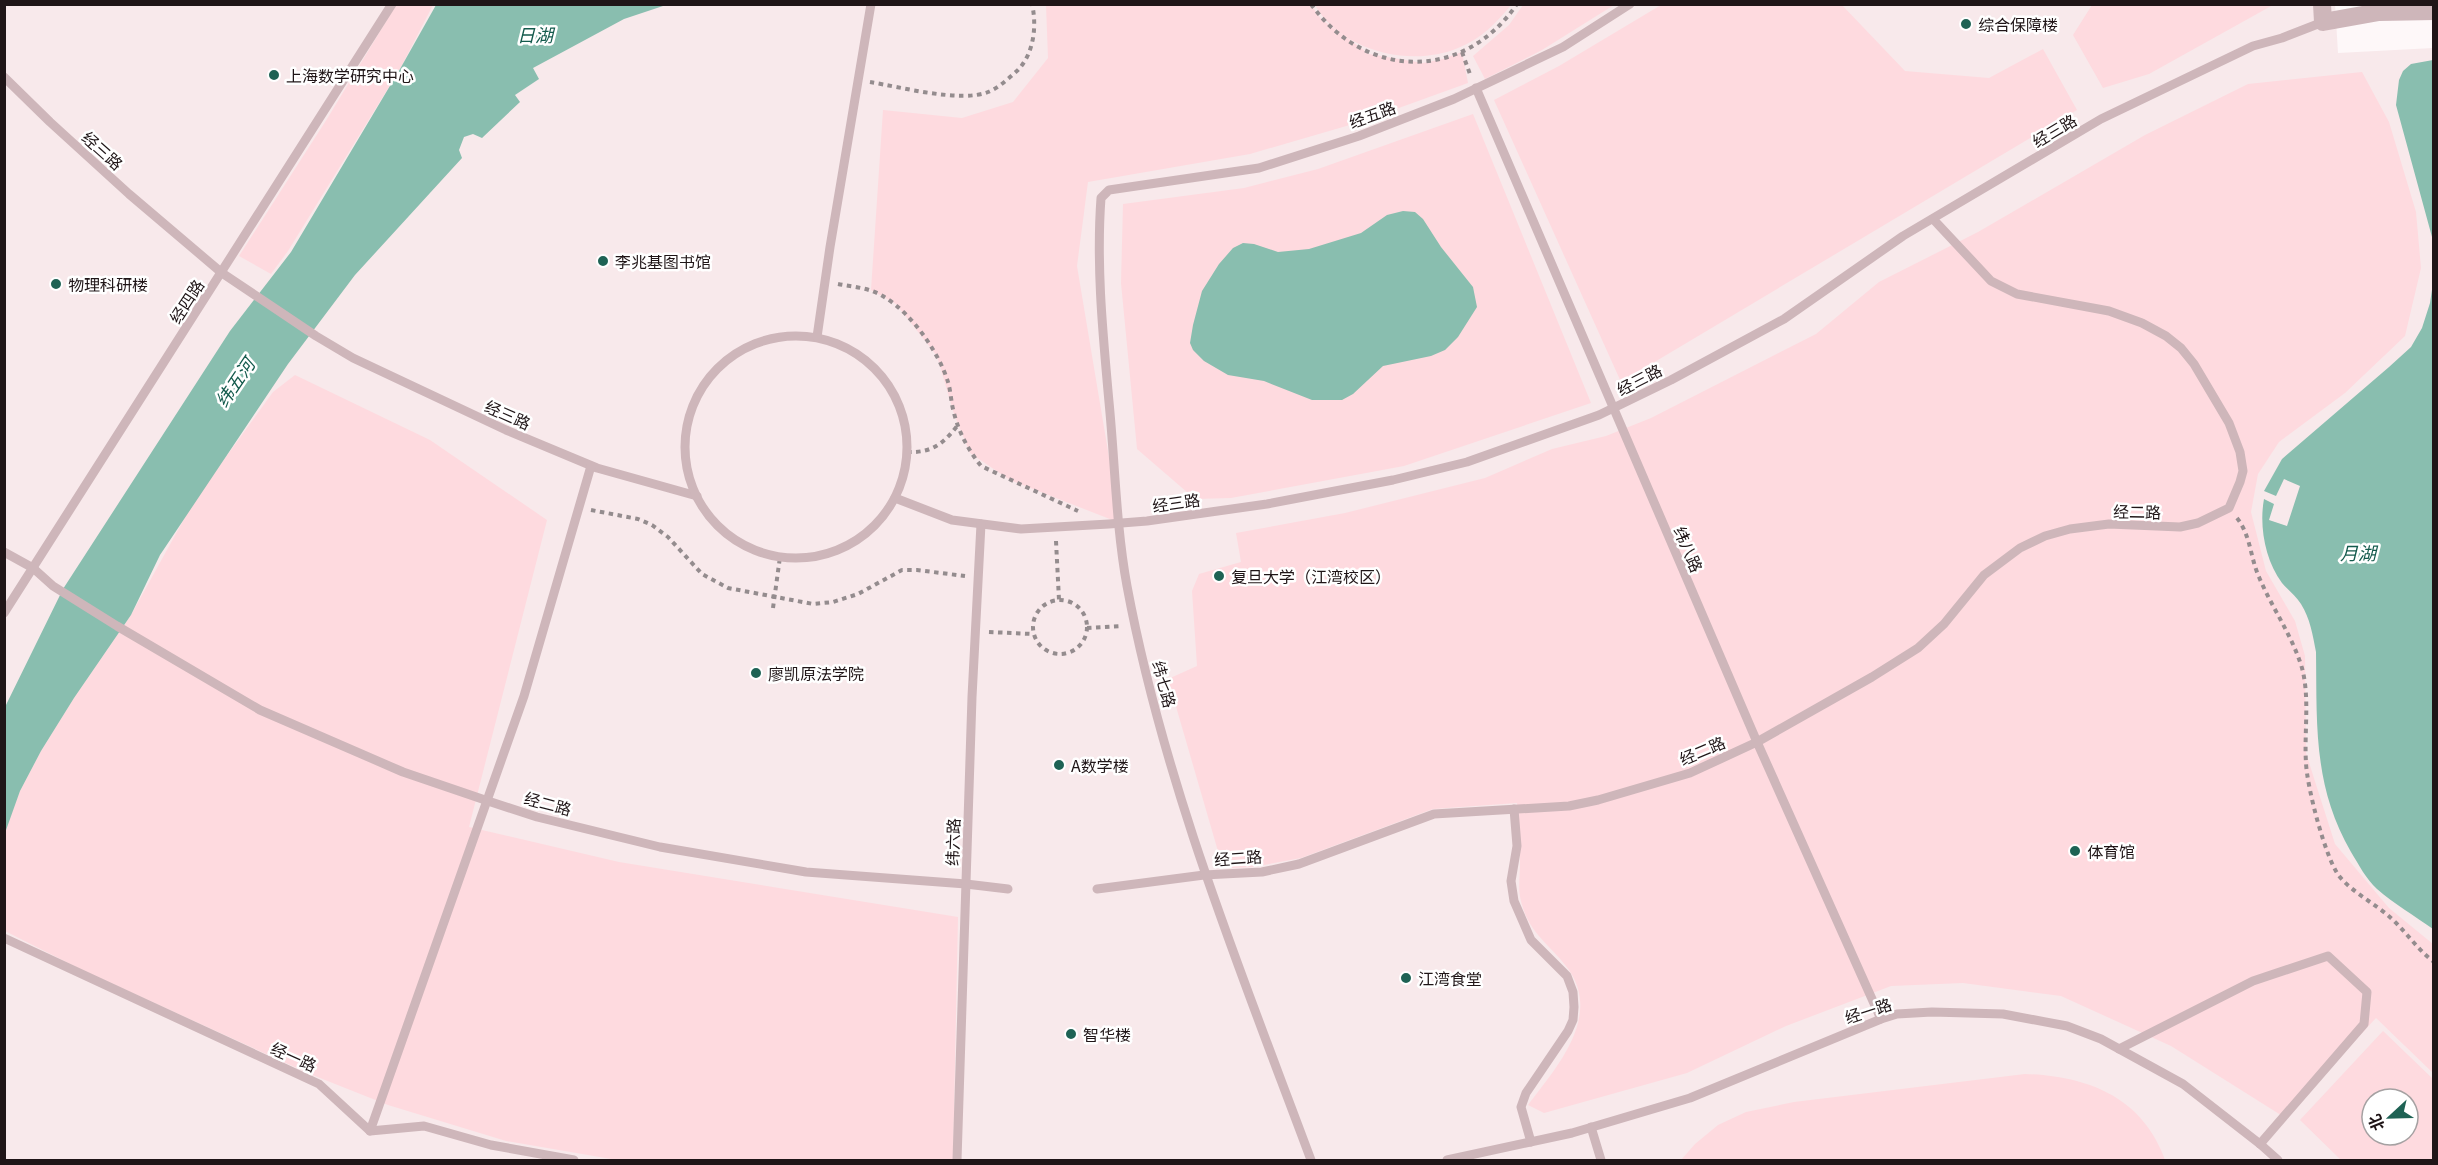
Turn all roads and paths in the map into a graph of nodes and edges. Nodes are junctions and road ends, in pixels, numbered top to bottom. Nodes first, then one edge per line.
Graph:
1 (392, 4) edge
2 (871, 4) edge
3 (1032, 4) edge
4 (1311, 4) edge
5 (1517, 4) edge
6 (1630, 4) edge
7 (2433, 11) edge
8 (2323, 13) edge
9 (1462, 52) junction
10 (4, 77) edge
11 (857, 80) junction
12 (1476, 88) junction
13 (1104, 194) joint
14 (1933, 219) junction
15 (222, 273) junction
16 (825, 282) junction
17 (817, 337) junction
18 (1613, 409) junction
19 (958, 424) junction
20 (907, 452) junction
21 (591, 466) junction
22 (697, 496) junction
23 (895, 498) junction
24 (579, 508) junction
25 (2229, 508) junction
26 (1079, 511) dead end
27 (1120, 523) junction
28 (981, 524) junction
29 (1055, 527) junction
30 (4, 552) edge
31 (780, 557) junction
32 (33, 568) junction
33 (978, 577) junction
34 (774, 595) junction
35 (1059, 600) junction
36 (772, 608) dead end
37 (4, 613) edge
38 (1136, 626) junction
39 (1087, 628) junction
40 (975, 631) junction
41 (1033, 634) junction
42 (1757, 742) junction
43 (488, 801) junction
44 (1514, 809) junction
45 (1204, 875) junction
46 (966, 884) junction
47 (1008, 889) dead end
48 (1097, 889) dead end
49 (4, 938) edge
50 (2433, 962) edge
51 (1881, 1019) junction
52 (2119, 1049) junction
53 (1591, 1127) junction
54 (370, 1131) junction
55 (1531, 1142) junction
56 (2260, 1144) junction
57 (574, 1161) edge
58 (957, 1161) edge
59 (1311, 1161) edge
60 (1447, 1161) edge
61 (1601, 1161) edge
62 (2277, 1161) edge

1 - 15 lane, 经四路
2 - 11 lane
3 - 11 path
4 - 9 path
5 - 9 path
6 - 12 lane, 经五路
7 - 8 street
8 - 14 lane, 经三路
9 - 12 path
10 - 15 lane, 经三路
11 - 16 lane
12 - 13 lane, 经五路
12 - 18 lane, 纬八路
13 - 27 lane, 纬七路
14 - 18 lane, 经三路
14 - 25 lane
15 - 21 lane, 经三路
15 - 32 lane, 经四路
16 - 17 lane
16 - 19 path
17 - 20 lane
17 - 22 lane
18 - 27 lane, 经三路
18 - 42 lane, 纬八路
19 - 20 path
19 - 26 path
20 - 23 lane
21 - 22 lane, 经三路
21 - 24 lane
22 - 31 lane
23 - 28 lane, 经三路
23 - 31 lane
24 - 34 path
24 - 43 lane
25 - 42 lane, 经二路
25 - 50 path
27 - 29 lane, 经三路
27 - 38 lane, 纬七路
28 - 29 lane, 经三路
28 - 33 lane, 纬六路
29 - 35 path
30 - 32 lane
31 - 34 path
32 - 37 lane, 经四路
32 - 43 lane, 经二路
33 - 34 path
33 - 40 lane, 纬六路
34 - 36 path
35 - 39 path
35 - 41 path
38 - 39 path
38 - 45 lane, 纬七路
39 - 41 path
40 - 41 path
40 - 46 lane, 纬六路
42 - 44 lane, 经二路
42 - 51 lane, 纬八路
43 - 46 lane, 经二路
43 - 54 lane
44 - 45 lane, 经二路
44 - 55 lane
45 - 48 lane, 经二路
45 - 59 lane, 纬七路
46 - 47 lane, 经二路
46 - 58 lane, 纬六路
49 - 54 lane, 经一路
51 - 52 lane, 经一路
51 - 53 lane, 经一路
52 - 56 lane, 经一路
52 - 56 lane
53 - 55 lane, 经一路
53 - 61 lane
54 - 57 lane
55 - 60 lane, 经一路
56 - 62 lane, 经一路

